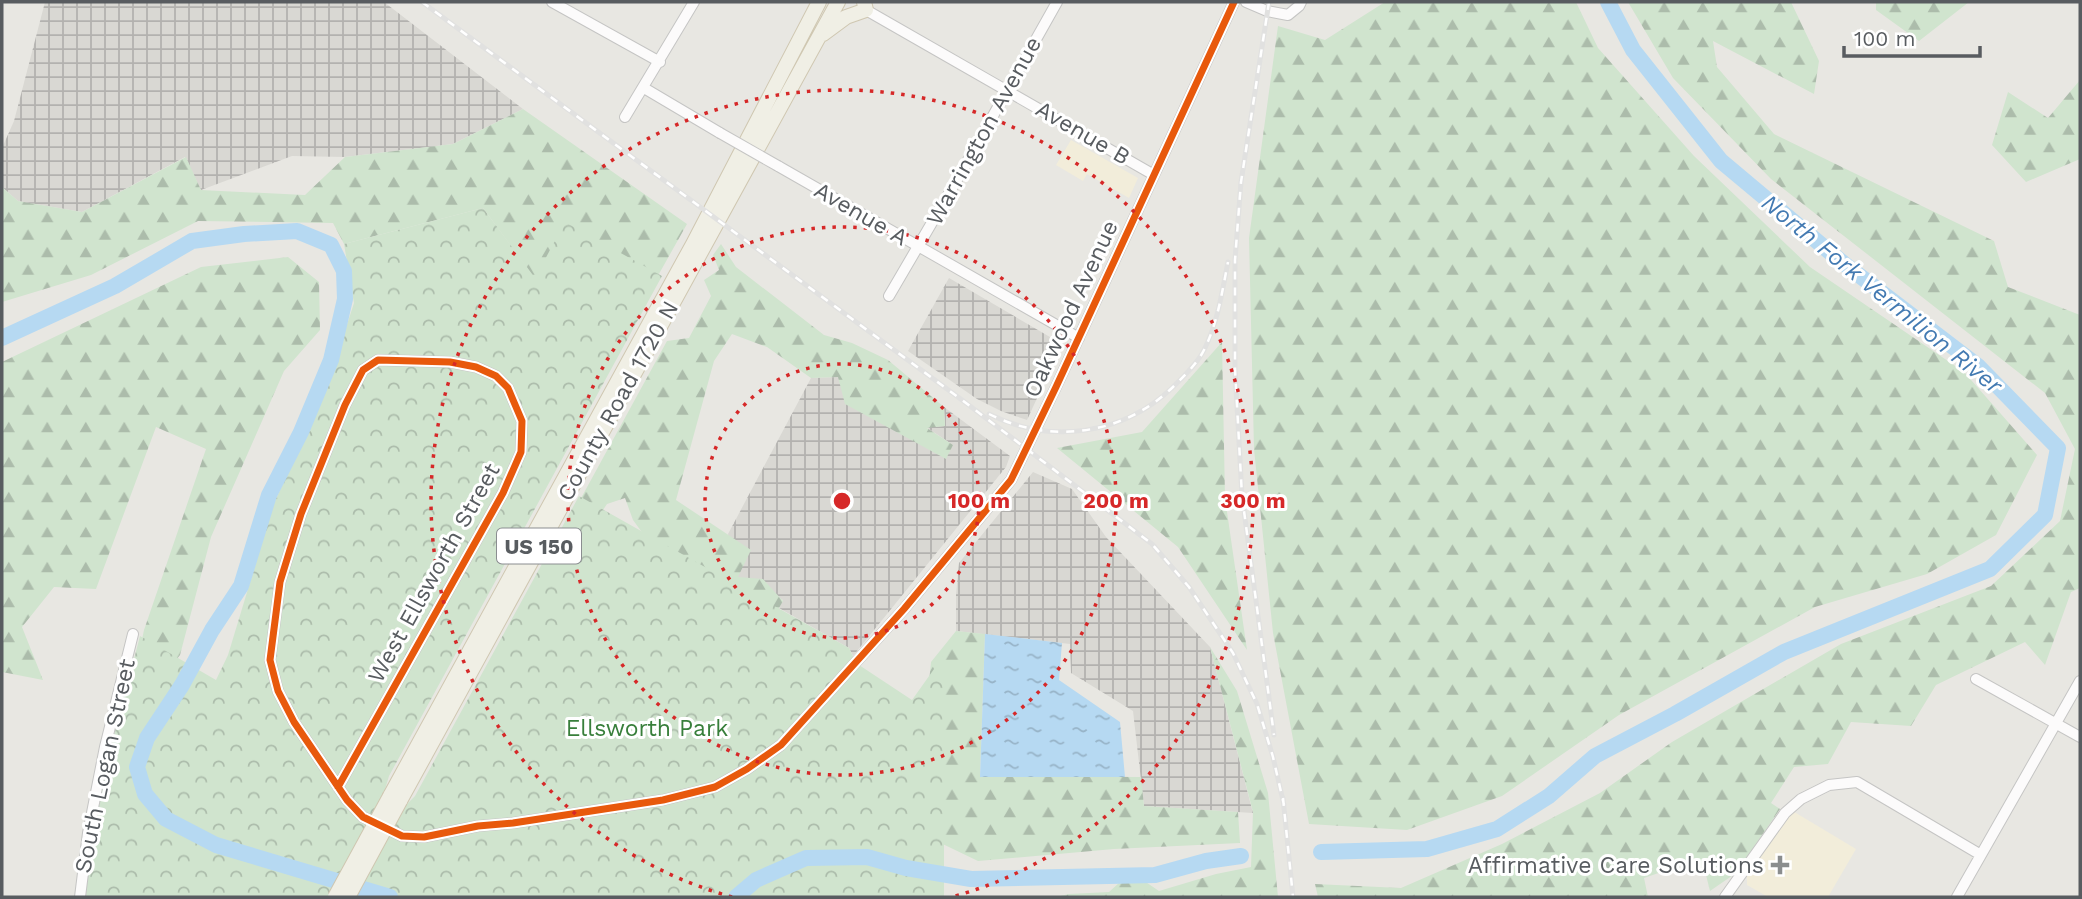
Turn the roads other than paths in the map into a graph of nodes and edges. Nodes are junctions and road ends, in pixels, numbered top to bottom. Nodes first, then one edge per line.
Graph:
1 (552, 2) edge
2 (694, 2) edge
3 (838, 2) edge
4 (1057, 2) edge
5 (1234, 2) edge
6 (1246, 2) edge
7 (1301, 2) edge
8 (817, 4) edge
9 (865, 6) edge
10 (814, 43) junction
11 (660, 62) junction
12 (644, 88) junction
13 (1008, 90) junction
14 (625, 117) dead end
15 (1154, 175) junction
16 (918, 248) junction
17 (889, 296) dead end
18 (1079, 338) junction
19 (904, 609) joint
20 (133, 634) dead end
21 (1976, 679) dead end
22 (2080, 681) edge
23 (2056, 724) junction
24 (2080, 737) edge
25 (338, 787) junction
26 (395, 799) junction
27 (1982, 855) junction
28 (80, 897) edge
29 (335, 897) edge
30 (348, 897) edge
31 (1725, 897) edge
32 (1957, 897) edge

1 - 11 street
2 - 11 street
3 - 10 main road, County Road 1720 N / US 150
4 - 13 street, Warrington Avenue
5 - 15 street, Oakwood Avenue
6 - 7 street
8 - 26 main road, County Road 1720 N / US 150
9 - 10 main road
9 - 13 street, Avenue B
10 - 26 main road, County Road 1720 N / US 150
11 - 12 street
12 - 14 street
12 - 16 street, Avenue A, bridge
13 - 15 street, Avenue B
13 - 16 street, Warrington Avenue
15 - 18 street, Oakwood Avenue
16 - 17 street, Warrington Avenue
16 - 18 street, Avenue A
18 - 19 street, Oakwood Avenue
19 - 25 street, West Ellsworth Street
20 - 28 street, South Logan Street
21 - 23 street
22 - 23 street
23 - 24 street
23 - 27 street
25 - 25 street, West Ellsworth Street
26 - 29 main road, US 150, bridge
26 - 30 main road, US 150, bridge
27 - 31 street
27 - 32 street

